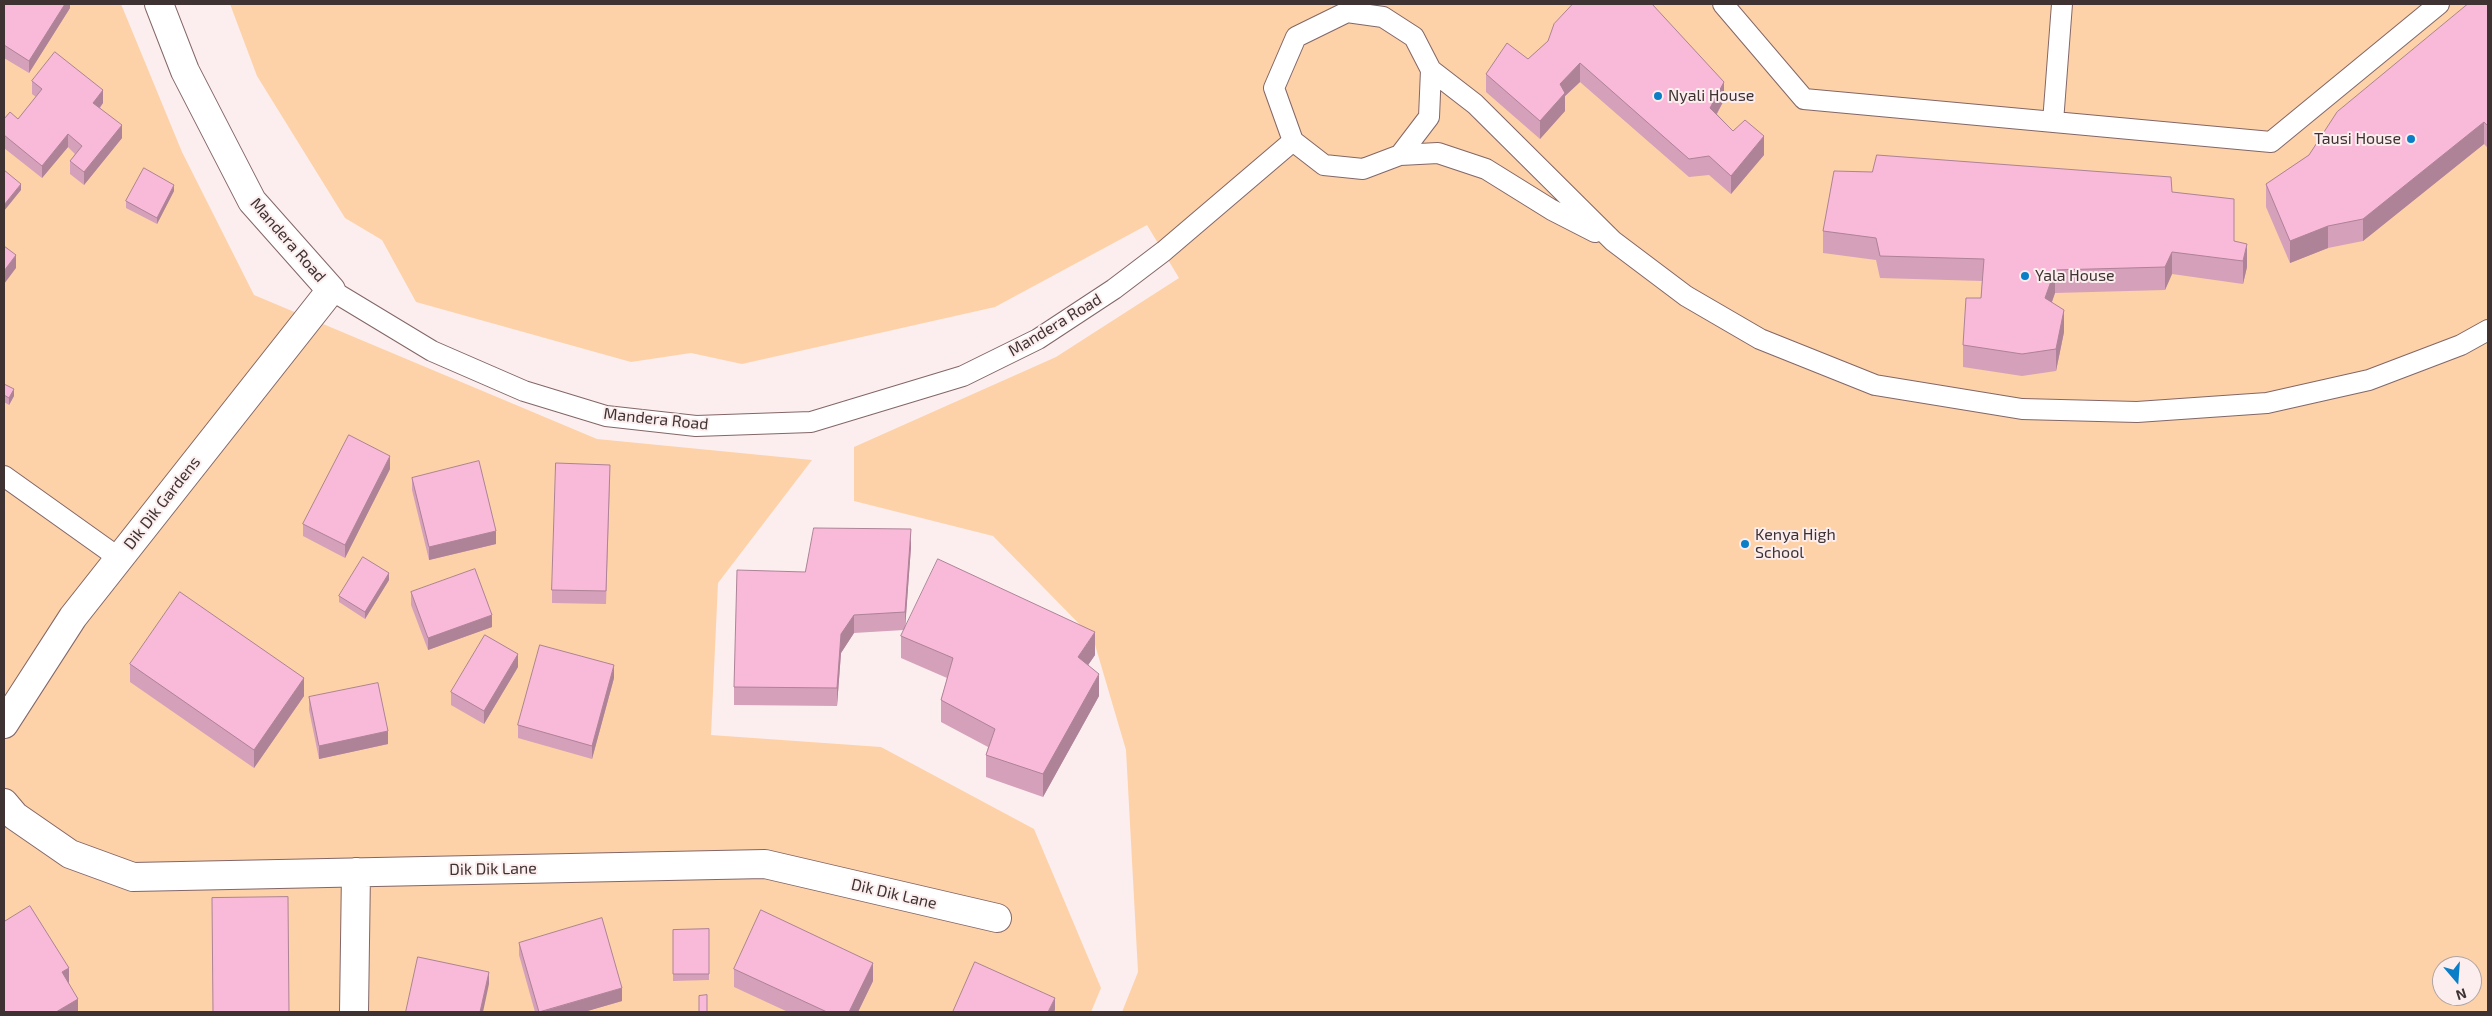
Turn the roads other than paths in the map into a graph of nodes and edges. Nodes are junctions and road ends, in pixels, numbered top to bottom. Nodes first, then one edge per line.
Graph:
1 (159, 4) edge
2 (1723, 4) edge
3 (2062, 4) edge
4 (2439, 4) edge
5 (1344, 8) edge
6 (1431, 70) junction
7 (2053, 122) junction
8 (1293, 141) junction
9 (1400, 155) junction
10 (1613, 241) junction
11 (331, 290) junction
12 (2488, 330) edge
13 (4, 476) edge
14 (119, 558) junction
15 (4, 724) edge
16 (4, 803) edge
17 (356, 872) junction
18 (997, 918) dead end
19 (354, 1012) edge

1 - 11 street, Mandera Road
2 - 7 lane
3 - 7 lane
4 - 7 lane
5 - 6 lane
5 - 8 lane
6 - 9 lane
6 - 10 lane
8 - 9 lane
8 - 11 lane, Mandera Road
9 - 10 lane
10 - 12 lane
11 - 14 street, Dik Dik Gardens
13 - 14 lane
14 - 15 street, Dik Dik Gardens
16 - 17 street, Dik Dik Lane
17 - 18 street, Dik Dik Lane
17 - 19 street

